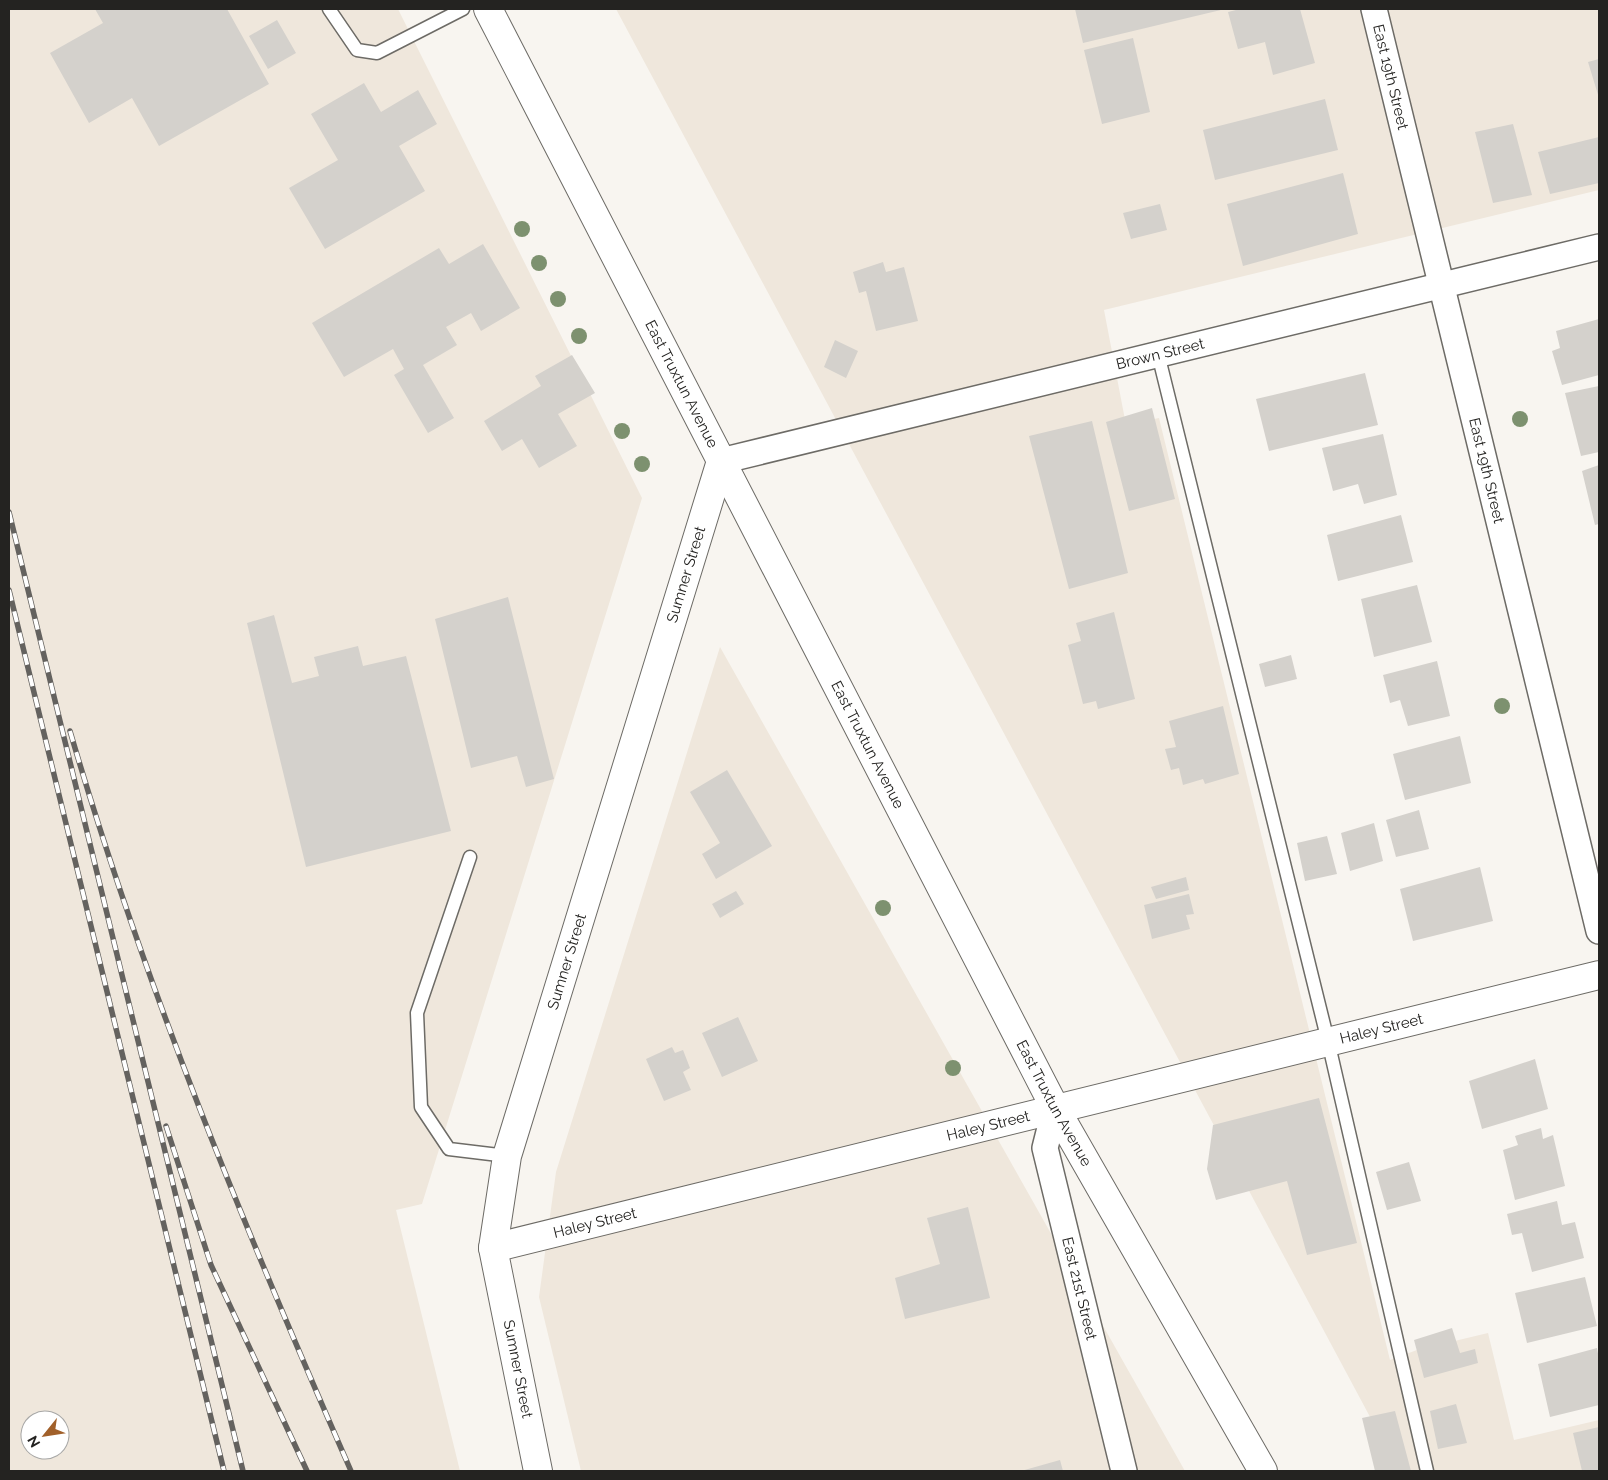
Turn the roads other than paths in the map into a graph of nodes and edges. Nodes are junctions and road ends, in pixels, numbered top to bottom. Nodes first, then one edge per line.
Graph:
1 (329, 9) edge
2 (464, 9) edge
3 (488, 9) edge
4 (1374, 9) edge
5 (1599, 247) edge
6 (1442, 285) junction
7 (1158, 354) junction
8 (721, 461) junction
9 (470, 857) dead end
10 (1599, 932) edge
11 (1599, 975) edge
12 (1328, 1041) junction
13 (1055, 1108) junction
14 (507, 1156) junction
15 (493, 1248) junction
16 (538, 1471) edge
17 (1124, 1471) edge
18 (1263, 1471) edge
19 (1427, 1471) edge

1 - 2 lane
3 - 8 street, East Truxtun Avenue
4 - 6 street, East 19th Street
5 - 6 street, Brown Street
6 - 7 street, Brown Street
6 - 10 street, East 19th Street
7 - 8 street, Brown Street
7 - 12 lane
8 - 13 street, East Truxtun Avenue
8 - 14 street, Sumner Street
9 - 14 lane
11 - 12 street, Haley Street
12 - 13 street, Haley Street
12 - 19 lane
13 - 15 street, Haley Street
13 - 17 street, East 21st Street
13 - 18 street, East Truxtun Avenue
14 - 15 street, Sumner Street
15 - 16 street, Sumner Street

